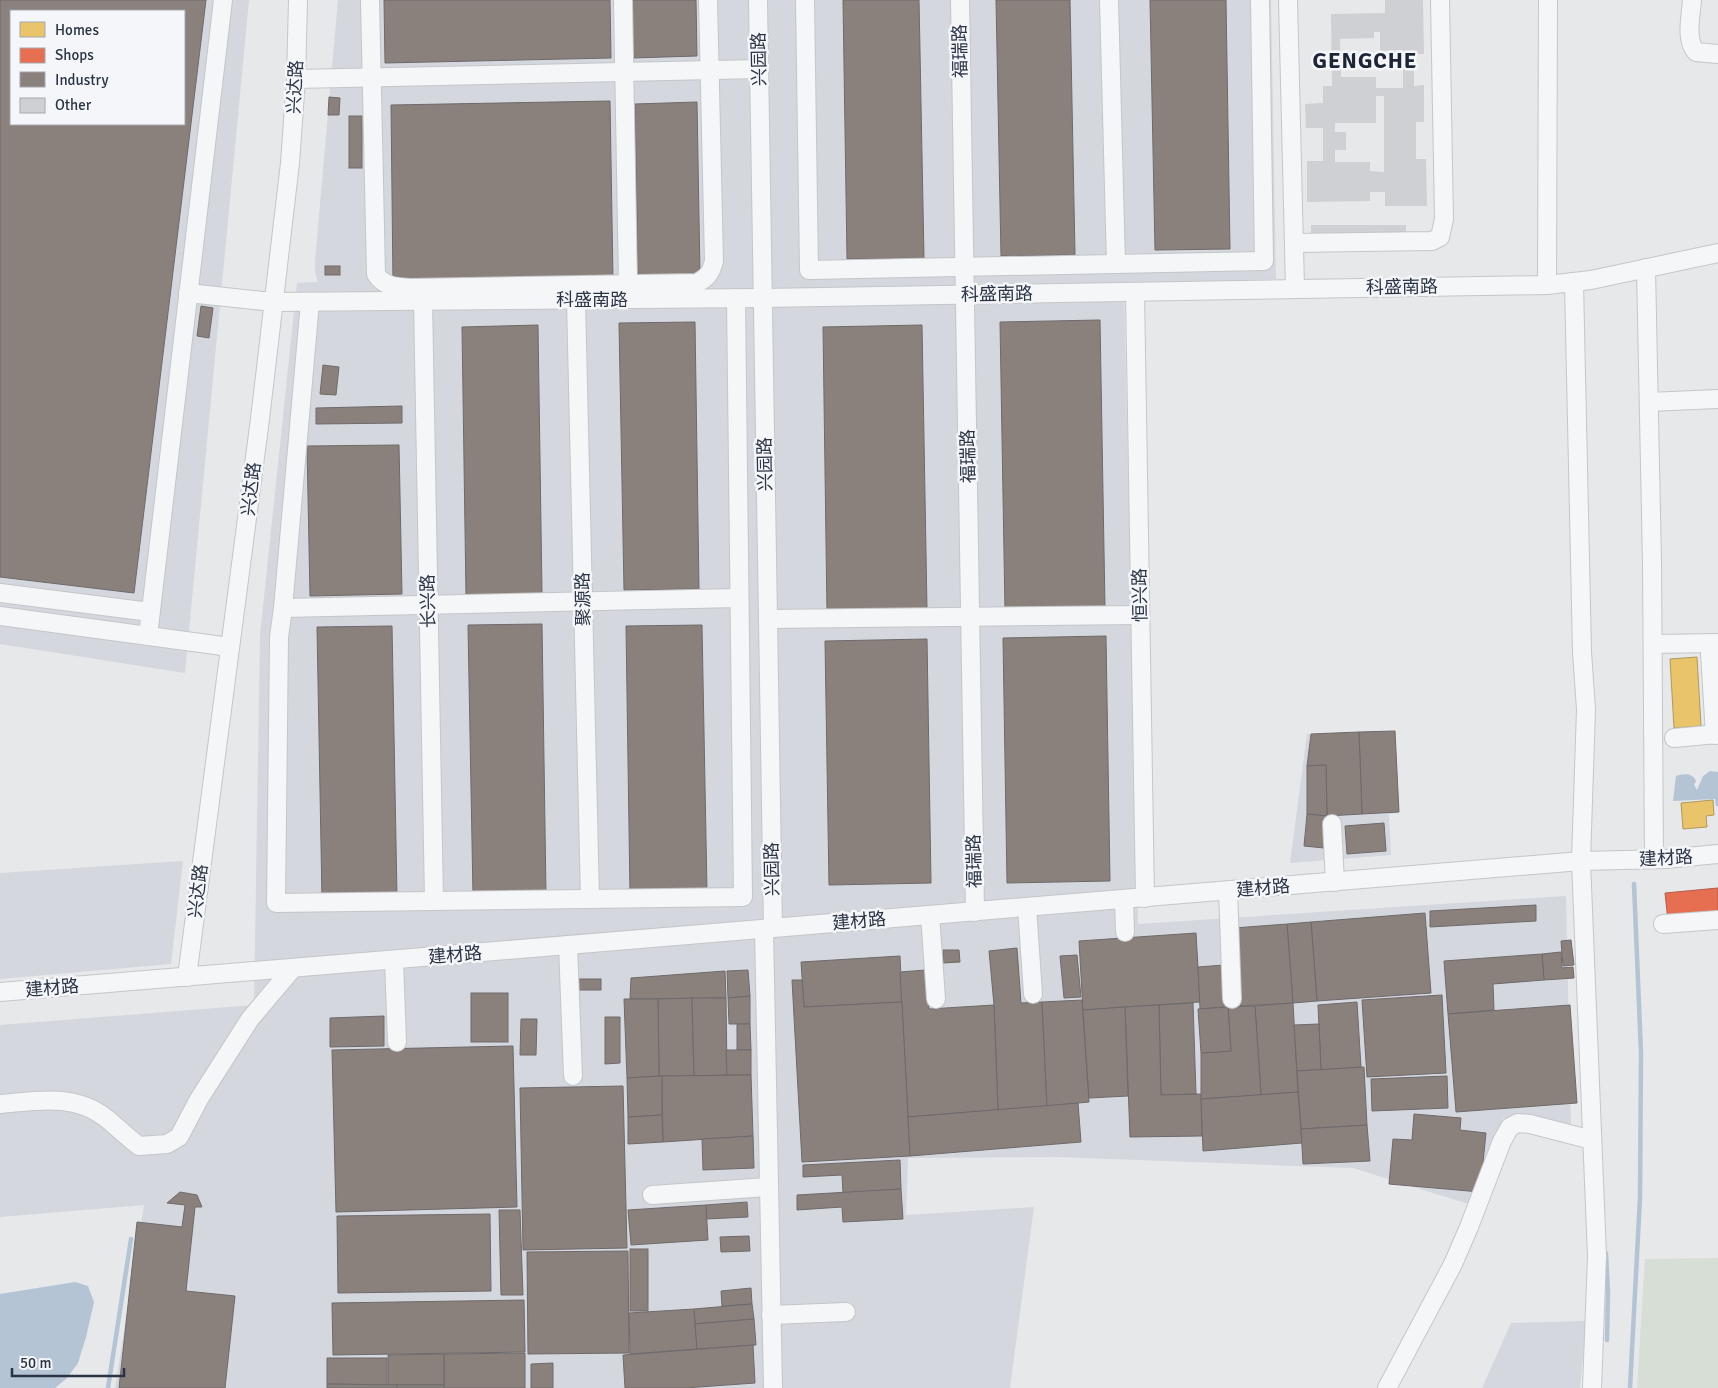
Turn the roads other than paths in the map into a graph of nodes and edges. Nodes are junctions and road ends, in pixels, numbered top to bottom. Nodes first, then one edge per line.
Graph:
1 (223, 0) edge
2 (298, 0) edge
3 (370, 0) edge
4 (623, 0) edge
5 (708, 0) edge
6 (758, 0) edge
7 (805, 0) edge
8 (960, 0) edge
9 (1109, 0) edge
10 (1260, 0) edge
11 (1288, 0) edge
12 (1440, 0) edge
13 (1548, 0) edge
14 (1692, 0) edge
15 (1718, 54) edge
16 (759, 69) junction
17 (709, 70) junction
18 (624, 72) junction
19 (372, 77) junction
20 (296, 79) junction
21 (1294, 243) junction
22 (1718, 253) edge
23 (1116, 264) junction
24 (964, 267) junction
25 (1646, 268) junction
26 (1574, 282) junction
27 (628, 284) junction
28 (1547, 285) junction
29 (1295, 288) junction
30 (1135, 292) junction
31 (188, 293) junction
32 (965, 295) junction
33 (736, 298) junction
34 (763, 298) junction
35 (576, 300) junction
36 (423, 301) junction
37 (272, 302) junction
38 (310, 302) junction
39 (1718, 399) edge
40 (1649, 402) junction
41 (0, 593) edge
42 (739, 598) junction
43 (583, 601) junction
44 (428, 604) junction
45 (282, 608) junction
46 (150, 612) junction
47 (1140, 614) junction
48 (0, 616) edge
49 (970, 617) junction
50 (768, 619) junction
51 (148, 636) junction
52 (1653, 644) junction
53 (230, 647) junction
54 (1714, 649) edge
55 (1717, 734) edge
56 (1674, 738) dead end
57 (1332, 824) dead end
58 (1718, 854) edge
59 (1654, 859) junction
60 (1581, 862) junction
61 (1335, 882) junction
62 (1228, 891) junction
63 (1145, 898) junction
64 (590, 899) junction
65 (1124, 899) junction
66 (434, 901) junction
67 (1027, 908) junction
68 (975, 912) junction
69 (930, 915) junction
70 (1718, 920) edge
71 (1663, 924) dead end
72 (769, 929) junction
73 (1125, 932) dead end
74 (568, 945) junction
75 (394, 960) junction
76 (293, 968) junction
77 (187, 977) junction
78 (0, 992) edge
79 (1033, 994) dead end
80 (936, 999) dead end
81 (1232, 999) dead end
82 (397, 1042) dead end
83 (573, 1076) dead end
84 (0, 1104) edge
85 (1592, 1140) junction
86 (769, 1187) junction
87 (652, 1195) dead end
88 (846, 1312) dead end
89 (771, 1315) junction
90 (773, 1388) edge
91 (1387, 1388) edge
92 (1592, 1388) edge

1 - 31 street
2 - 20 street, 兴达路
3 - 19 street
4 - 18 street
5 - 17 street
6 - 16 street, 兴园路
7 - 24 street
8 - 24 street, 福瑞路
9 - 23 street
10 - 23 street
11 - 21 street
12 - 21 street
13 - 28 street
14 - 15 street
16 - 17 street
16 - 34 street, 兴园路
17 - 18 street
17 - 27 street
18 - 19 street
18 - 27 street
19 - 20 street
19 - 27 street
20 - 37 street, 兴达路
21 - 29 street
22 - 25 street, 科盛南路
23 - 24 street
24 - 32 street, 福瑞路
25 - 26 street, 科盛南路
25 - 40 street
26 - 28 street, 科盛南路
26 - 60 street
28 - 29 street, 科盛南路
29 - 30 street, 科盛南路
30 - 32 street, 科盛南路
30 - 47 street, 恒兴路
31 - 37 street, 科盛南路
31 - 46 street
32 - 34 street, 科盛南路
32 - 49 street, 福瑞路
33 - 34 street, 科盛南路
33 - 35 street, 科盛南路
33 - 42 street
34 - 50 street, 兴园路
35 - 36 street, 科盛南路
35 - 43 street, 聚源路
36 - 38 street, 科盛南路
36 - 44 street, 长兴路
37 - 38 street, 科盛南路
37 - 53 street, 兴达路
38 - 45 street
39 - 40 street
40 - 52 street
41 - 46 street
42 - 43 street
42 - 64 street
43 - 44 street
43 - 64 street, 聚源路
44 - 45 street
44 - 66 street, 长兴路
45 - 66 street
46 - 51 street
47 - 49 street
47 - 63 street, 恒兴路
48 - 51 street
49 - 50 street
49 - 68 street, 福瑞路
50 - 72 street, 兴园路
51 - 53 street
52 - 54 street
52 - 59 street
53 - 77 street, 兴达路
54 - 55 street
55 - 56 street
57 - 61 street
58 - 59 street, 建材路
59 - 60 street, 建材路
60 - 61 street, 建材路
60 - 85 street
61 - 62 street, 建材路
62 - 63 street, 建材路
62 - 81 street
63 - 65 street, 建材路
64 - 66 street
65 - 67 street, 建材路
65 - 73 street
67 - 68 street, 建材路
67 - 79 street
68 - 69 street, 建材路
69 - 72 street, 建材路
69 - 80 street
70 - 71 street
72 - 74 street, 建材路
72 - 86 street, 兴园路
74 - 75 street, 建材路
74 - 83 street
75 - 76 street, 建材路
75 - 82 street
76 - 77 street, 建材路
76 - 84 street
77 - 78 street, 建材路
85 - 91 street
85 - 92 street
86 - 87 street
86 - 89 street, 兴园路
88 - 89 street
89 - 90 street, 兴园路

